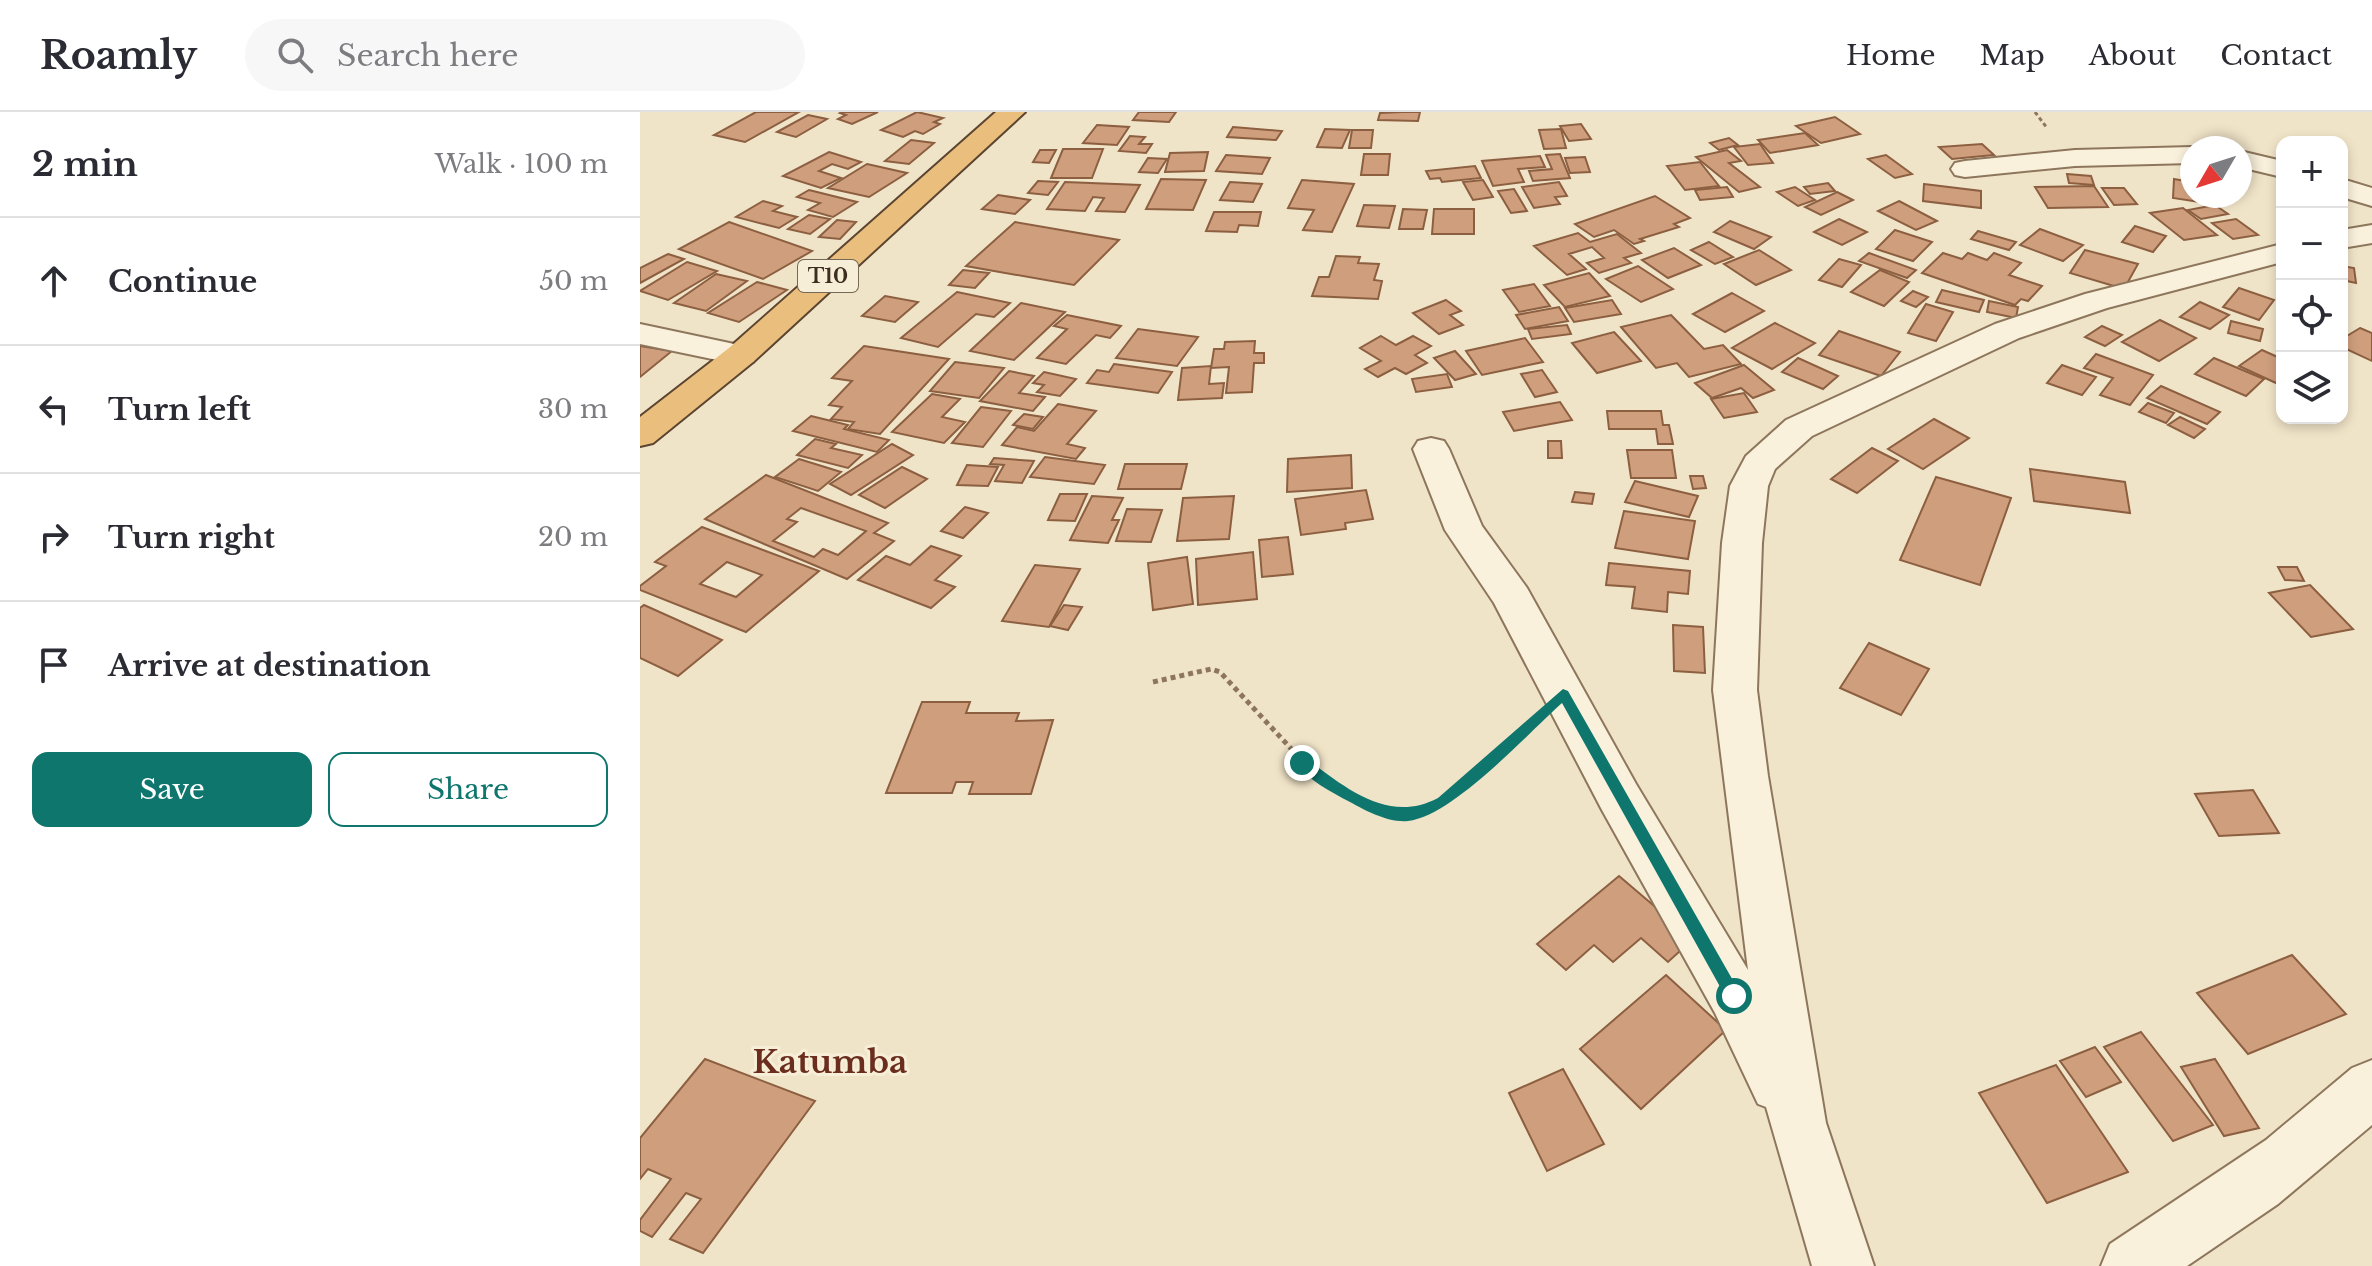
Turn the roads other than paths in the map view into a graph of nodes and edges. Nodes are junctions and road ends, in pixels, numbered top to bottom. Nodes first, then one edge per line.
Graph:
1 (1012, 112) edge
2 (2180, 155) edge
3 (2252, 162) edge
4 (2276, 168) edge
5 (1965, 169) dead end
6 (2348, 190) edge
7 (2372, 197) edge
8 (2372, 234) edge
9 (2348, 238) edge
10 (2276, 255) edge
11 (640, 334) edge
12 (741, 355) junction
13 (640, 435) edge
14 (1431, 449) dead end
15 (2372, 1087) edge
16 (1797, 1123) junction
17 (1843, 1266) edge
18 (2132, 1266) edge

1 - 12 highway, T10
2 - 5 street
3 - 4 street
6 - 7 street
8 - 9 street
10 - 16 street
11 - 12 street
12 - 13 highway, T10
14 - 16 street
15 - 18 street
16 - 17 street

